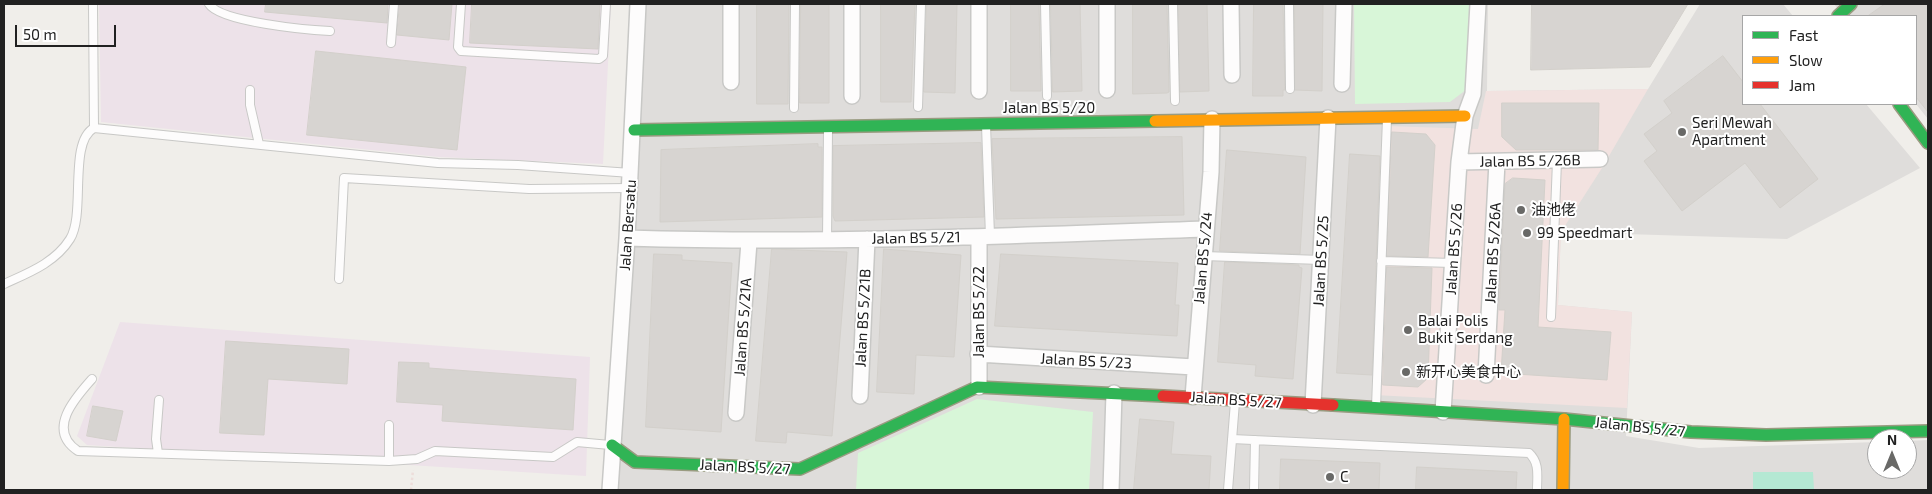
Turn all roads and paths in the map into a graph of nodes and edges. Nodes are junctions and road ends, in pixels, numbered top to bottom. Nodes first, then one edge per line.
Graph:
1 (93, 4) edge
2 (209, 4) edge
3 (394, 4) edge
4 (461, 4) edge
5 (606, 4) edge
6 (638, 4) edge
7 (731, 4) edge
8 (795, 4) edge
9 (852, 4) edge
10 (921, 4) edge
11 (980, 4) edge
12 (1045, 4) edge
13 (1107, 4) edge
14 (1173, 4) edge
15 (1231, 4) edge
16 (1290, 4) edge
17 (1344, 4) edge
18 (1478, 4) edge
19 (1828, 4) edge
20 (1852, 4) edge
21 (1837, 15) edge
22 (1839, 15) edge
23 (330, 31) dead end
24 (391, 43) dead end
25 (1232, 75) dead end
26 (731, 82) dead end
27 (1342, 84) dead end
28 (1290, 89) dead end
29 (250, 90) dead end
30 (1108, 90) dead end
31 (979, 91) dead end
32 (852, 96) dead end
33 (1047, 96) dead end
34 (1175, 100) dead end
35 (1899, 105) edge
36 (918, 107) dead end
37 (794, 108) dead end
38 (1465, 116) junction
39 (1328, 118) junction
40 (1387, 118) junction
41 (1212, 120) junction
42 (986, 124) junction
43 (94, 128) junction
44 (828, 128) junction
45 (634, 130) junction
46 (1927, 138) edge
47 (259, 144) junction
48 (1600, 159) dead end
49 (1557, 161) junction
50 (1459, 162) junction
51 (1497, 162) junction
52 (631, 172) junction
53 (630, 188) junction
54 (1205, 229) junction
55 (985, 237) junction
56 (628, 238) junction
57 (867, 239) junction
58 (828, 240) junction
59 (749, 242) junction
60 (1204, 256) junction
61 (1321, 260) junction
62 (1381, 260) junction
63 (1453, 263) junction
64 (339, 279) dead end
65 (4, 284) edge
66 (1551, 317) dead end
67 (978, 354) junction
68 (1194, 367) junction
69 (1486, 375) dead end
70 (92, 379) dead end
71 (978, 387) junction
72 (1114, 393) junction
73 (860, 396) dead end
74 (1193, 397) junction
75 (159, 400) dead end
76 (1235, 400) junction
77 (1313, 404) junction
78 (1376, 409) junction
79 (1443, 412) junction
80 (736, 413) dead end
81 (1564, 419) junction
82 (389, 424) dead end
83 (1928, 431) edge
84 (1232, 439) junction
85 (1255, 440) junction
86 (612, 445) junction
87 (158, 453) junction
88 (417, 459) junction
89 (389, 461) junction
90 (411, 490) edge
91 (610, 490) edge
92 (1111, 490) edge
93 (1228, 490) edge
94 (1254, 490) edge
95 (1536, 490) edge
96 (1562, 490) edge

1 - 43 lane
2 - 23 lane
3 - 24 lane
4 - 5 lane
6 - 45 street, Jalan Bersatu
7 - 26 street
8 - 37 lane
9 - 32 street
10 - 36 lane
11 - 31 street
12 - 33 lane
13 - 30 street
14 - 34 lane
15 - 25 street
16 - 28 lane
17 - 27 street
18 - 38 street, Jalan BS 5/26
19 - 21 street
20 - 22 street
29 - 47 lane
35 - 46 street
38 - 40 street, Jalan BS 5/20
38 - 50 street, Jalan BS 5/26
39 - 40 street, Jalan BS 5/20
39 - 41 street, Jalan BS 5/20
39 - 61 street, Jalan BS 5/25
40 - 62 lane
41 - 42 street, Jalan BS 5/20
41 - 54 street, Jalan BS 5/24
42 - 44 street, Jalan BS 5/20
42 - 55 lane
43 - 47 lane
43 - 65 lane
44 - 45 street, Jalan BS 5/20
44 - 58 lane
45 - 52 street, Jalan Bersatu
47 - 52 lane
48 - 49 street, Jalan BS 5/26B
49 - 51 street, Jalan BS 5/26B
49 - 66 lane
50 - 51 street, Jalan BS 5/26B
50 - 63 street, Jalan BS 5/26
51 - 69 street, Jalan BS 5/26A
52 - 53 street, Jalan Bersatu
53 - 56 street, Jalan Bersatu
53 - 64 lane
54 - 55 street, Jalan BS 5/21
54 - 60 street, Jalan BS 5/24
55 - 57 street, Jalan BS 5/21
55 - 67 street, Jalan BS 5/22
56 - 59 street, Jalan BS 5/21
56 - 86 street, Jalan Bersatu
57 - 58 street, Jalan BS 5/21
57 - 73 street, Jalan BS 5/21B
58 - 59 street, Jalan BS 5/21
59 - 80 street, Jalan BS 5/21A
60 - 61 lane
60 - 68 street, Jalan BS 5/24
61 - 77 street, Jalan BS 5/25
62 - 63 lane
62 - 78 lane
63 - 79 street, Jalan BS 5/26
67 - 68 street, Jalan BS 5/23
67 - 71 street, Jalan BS 5/22
68 - 74 street, Jalan BS 5/24
70 - 87 lane
71 - 72 street, Jalan BS 5/27
71 - 86 street, Jalan BS 5/27
72 - 74 street, Jalan BS 5/27
72 - 92 street
74 - 76 street, Jalan BS 5/27
75 - 87 lane
76 - 77 street, Jalan BS 5/27
76 - 84 lane
77 - 78 street, Jalan BS 5/27
78 - 79 street, Jalan BS 5/27
79 - 81 street, Jalan BS 5/27
81 - 83 street, Jalan BS 5/27
81 - 96 street
82 - 89 lane
84 - 85 lane
84 - 93 lane
85 - 94 lane
85 - 95 lane
86 - 88 lane
86 - 91 street
87 - 89 lane
88 - 89 lane
88 - 90 path

